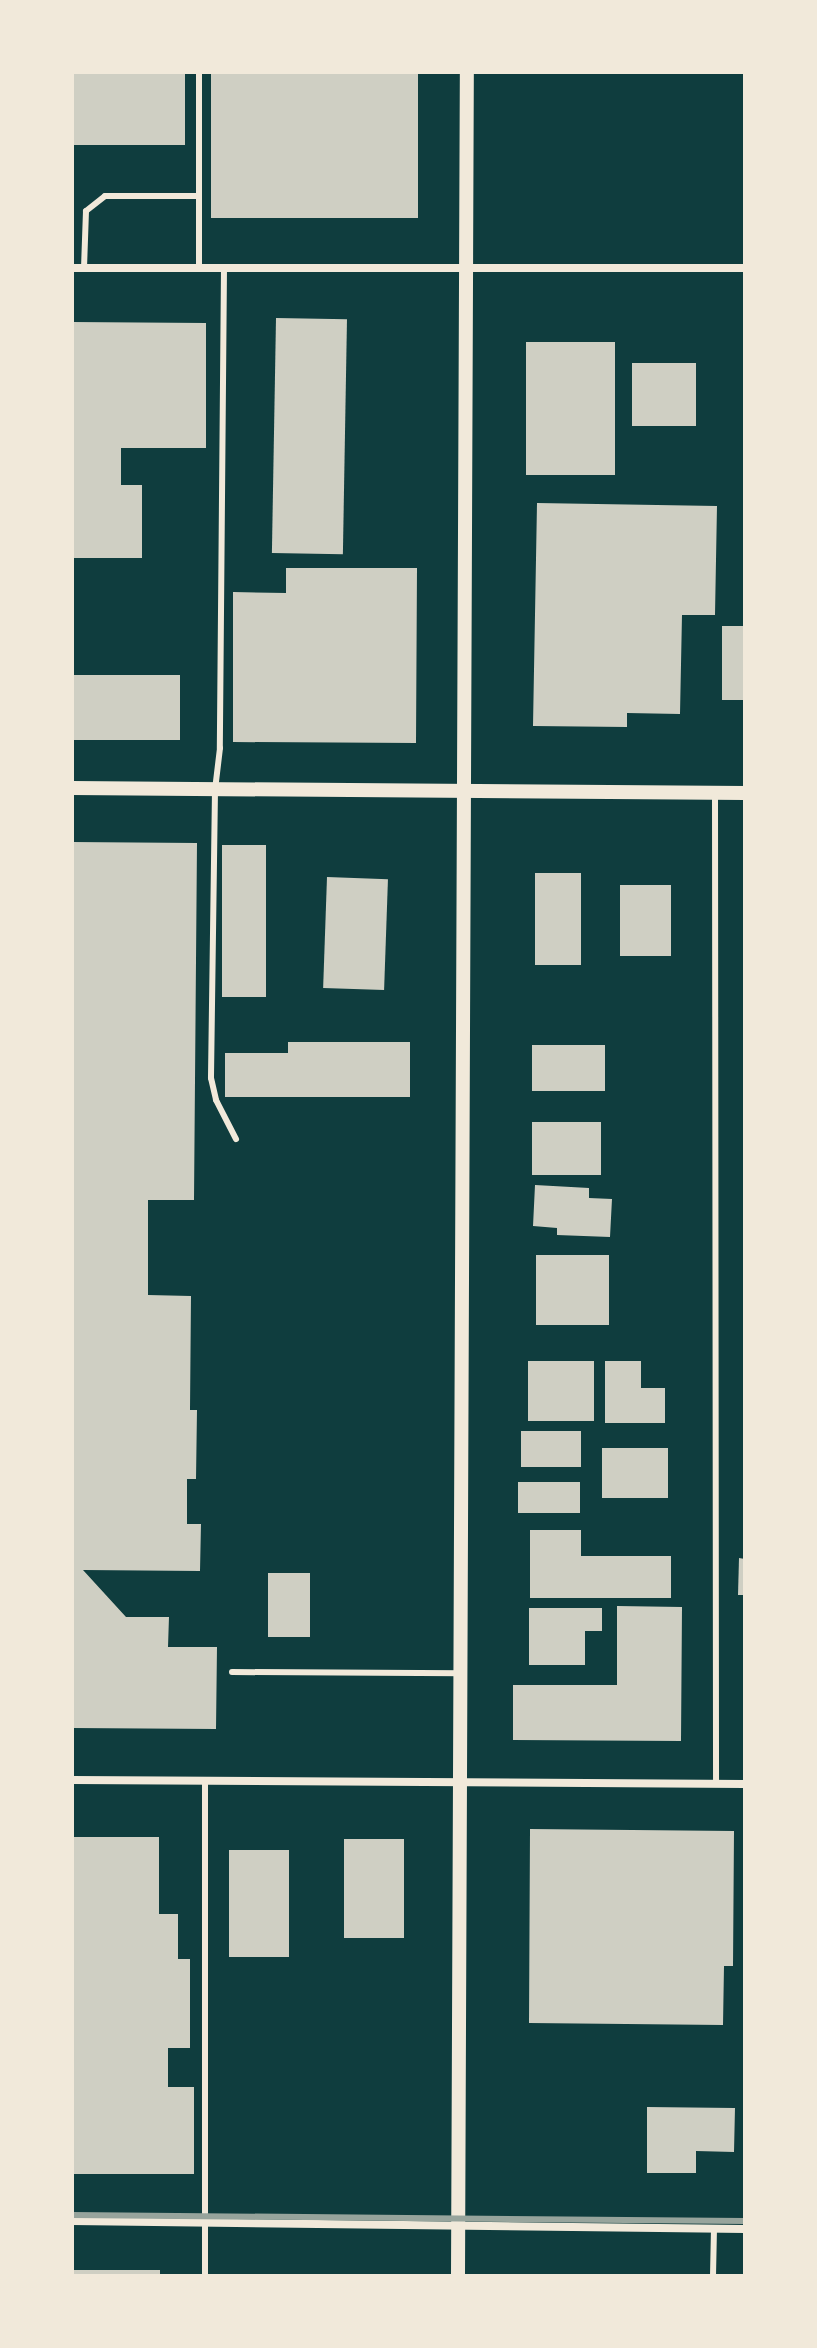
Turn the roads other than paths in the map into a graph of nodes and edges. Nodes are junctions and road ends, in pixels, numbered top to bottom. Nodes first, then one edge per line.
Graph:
1 (199, 72) edge
2 (467, 72) edge
3 (199, 196) junction
4 (72, 268) edge
5 (84, 268) junction
6 (199, 268) junction
7 (224, 268) junction
8 (465, 268) junction
9 (745, 268) edge
10 (72, 788) edge
11 (215, 790) junction
12 (466, 793) junction
13 (715, 793) junction
14 (745, 793) edge
15 (236, 1139) dead end
16 (232, 1672) dead end
17 (461, 1673) junction
18 (72, 1780) edge
19 (205, 1781) junction
20 (461, 1782) junction
21 (716, 1783) junction
22 (745, 1784) edge
23 (72, 2221) edge
24 (205, 2223) junction
25 (458, 2227) junction
26 (714, 2228) junction
27 (745, 2229) edge
28 (205, 2276) edge
29 (458, 2276) edge
30 (713, 2276) edge

1 - 3 lane
2 - 8 street
3 - 5 lane
3 - 6 lane
4 - 5 street
5 - 6 street
6 - 7 street
7 - 8 street
7 - 11 lane
8 - 9 street
8 - 12 street
10 - 11 street
11 - 12 street
11 - 15 lane
12 - 13 street
12 - 17 street
13 - 14 street
13 - 21 lane
16 - 17 lane
17 - 20 street
18 - 19 street
19 - 20 street
19 - 24 lane
20 - 21 street
20 - 25 street
21 - 22 street
23 - 24 street
24 - 25 street
24 - 28 lane
25 - 26 street
25 - 29 street
26 - 27 street
26 - 30 lane

